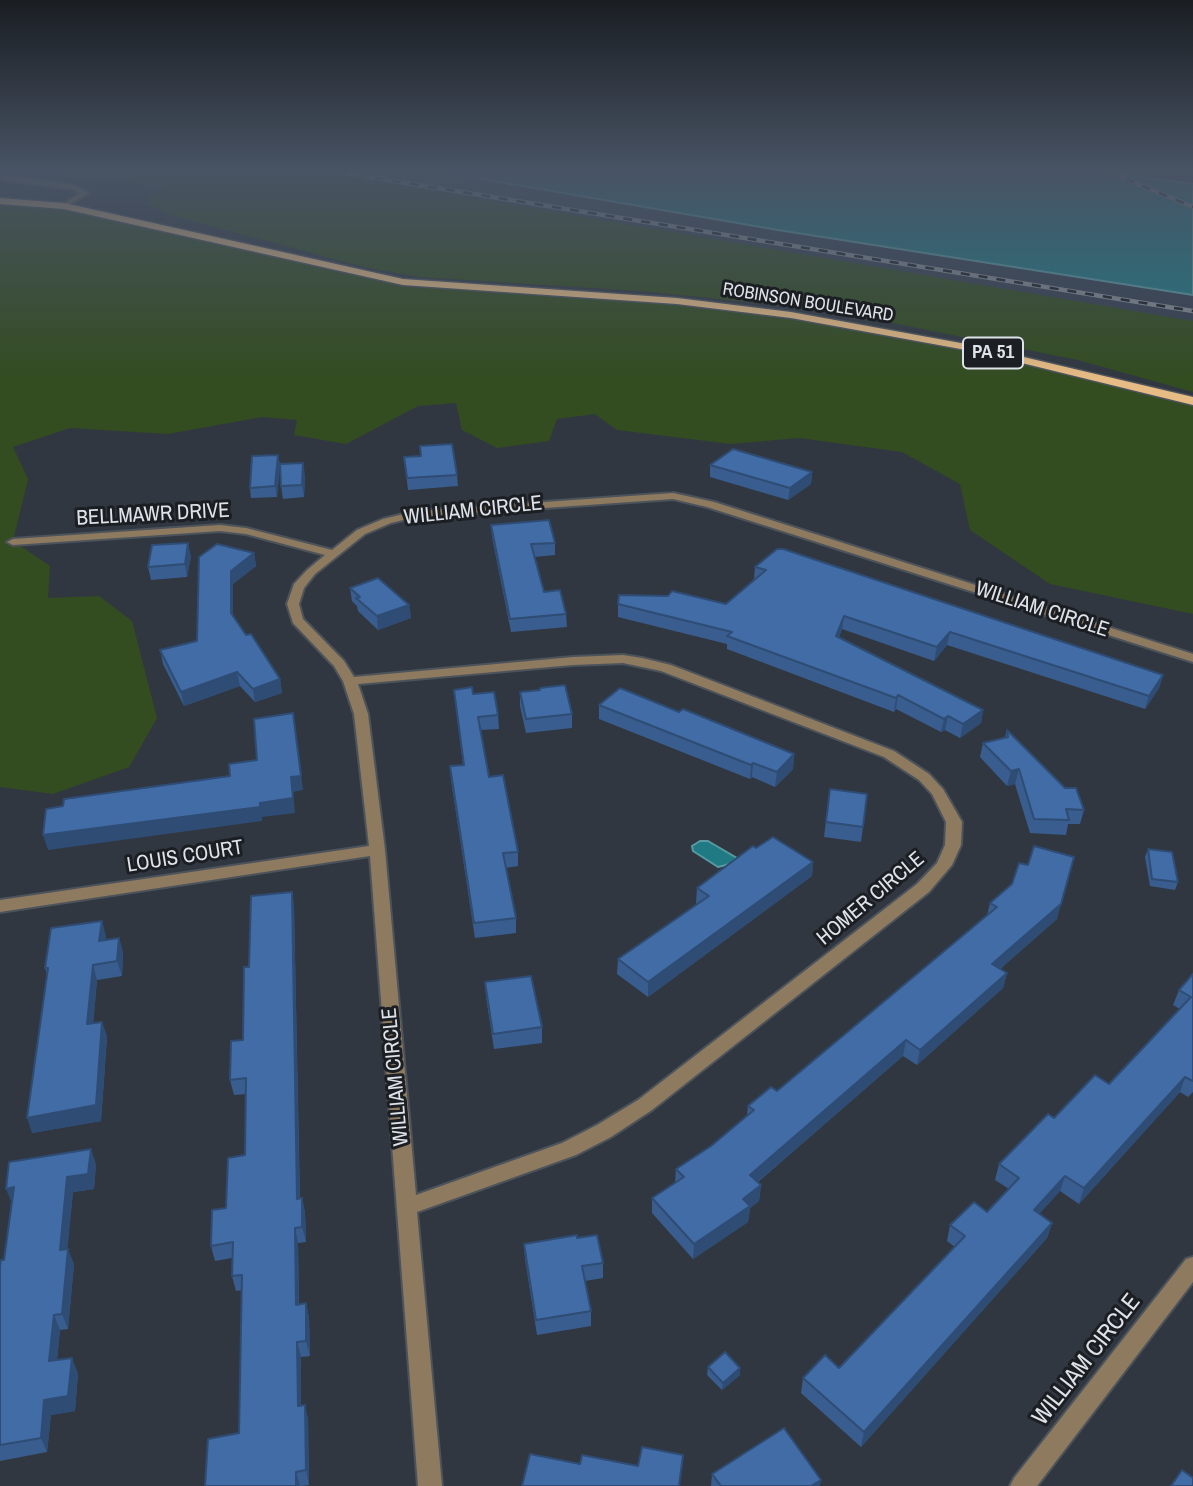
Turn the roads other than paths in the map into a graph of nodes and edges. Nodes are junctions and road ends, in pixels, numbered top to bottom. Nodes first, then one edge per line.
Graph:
1 (216, 241) edge
2 (1193, 401) edge
3 (13, 542) dead end
4 (334, 554) junction
5 (1193, 658) edge
6 (350, 681) junction
7 (377, 850) junction
8 (0, 906) edge
9 (407, 1207) junction
10 (1193, 1266) edge
11 (430, 1486) edge
12 (1022, 1486) edge

1 - 2 main road, ROBINSON BOULEVARD / PA 51
3 - 4 street, BELLMAWR DRIVE
4 - 5 street, WILLIAM CIRCLE
4 - 6 street, WILLIAM CIRCLE
6 - 7 street, WILLIAM CIRCLE
6 - 9 street, HOMER CIRCLE
7 - 8 street, LOUIS COURT
7 - 9 street, WILLIAM CIRCLE
9 - 11 street, WILLIAM CIRCLE
10 - 12 street, WILLIAM CIRCLE

